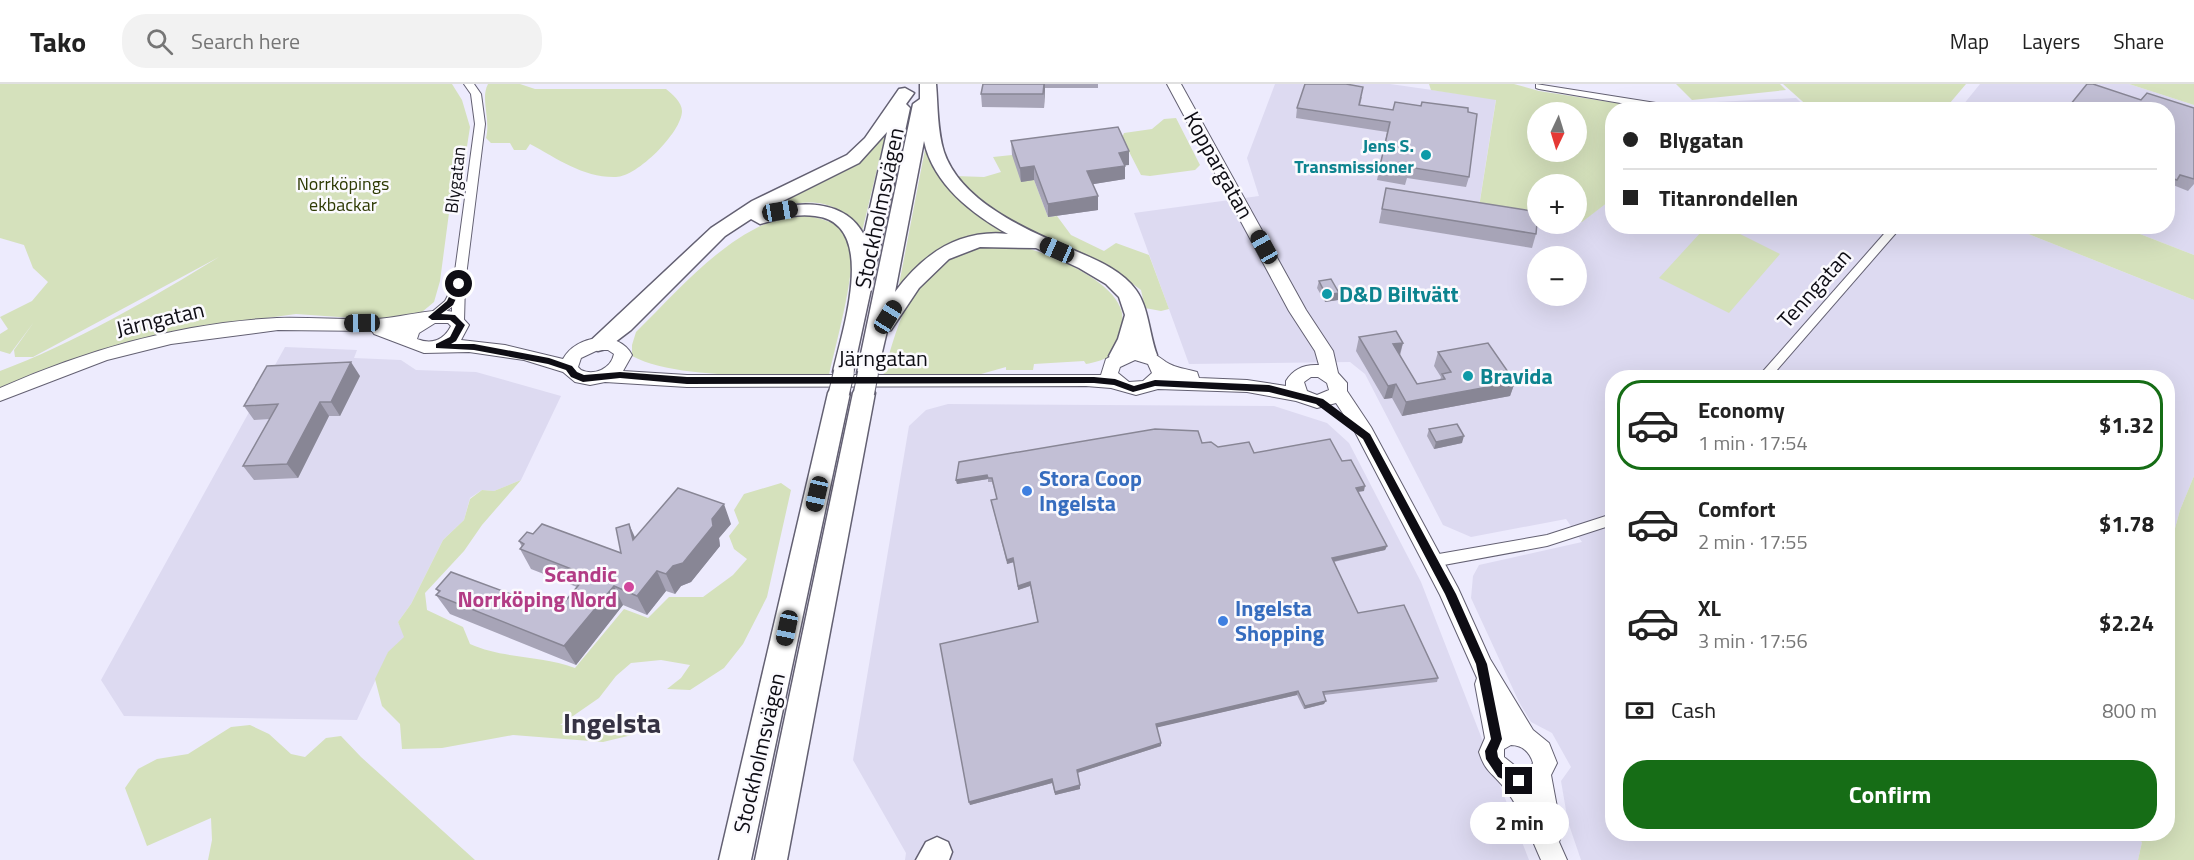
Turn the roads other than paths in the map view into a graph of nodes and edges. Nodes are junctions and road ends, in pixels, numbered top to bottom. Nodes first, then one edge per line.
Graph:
1 (469, 84) edge
2 (927, 84) edge
3 (1174, 84) edge
4 (1537, 85) edge
5 (906, 88) edge
6 (1635, 102) edge
7 (1890, 234) edge
8 (1043, 244) junction
9 (864, 277) junction
10 (459, 284) junction
11 (1134, 318) junction
12 (428, 319) junction
13 (339, 324) junction
14 (459, 325) junction
15 (876, 337) junction
16 (408, 340) junction
17 (1315, 340) junction
18 (598, 344) junction
19 (439, 346) junction
20 (579, 351) junction
21 (621, 354) junction
22 (1116, 360) junction
23 (569, 368) junction
24 (1154, 368) junction
25 (1770, 370) edge
26 (1302, 374) junction
27 (605, 376) junction
28 (722, 379) junction
29 (1043, 380) junction
30 (1115, 382) junction
31 (1334, 384) junction
32 (0, 395) edge
33 (1300, 395) junction
34 (1320, 402) junction
35 (1366, 437) junction
36 (1605, 522) edge
37 (1433, 561) junction
38 (1481, 664) junction
39 (1524, 736) junction
40 (1497, 739) junction
41 (1540, 776) junction
42 (1510, 778) junction
43 (771, 859) edge
44 (735, 860) edge
45 (1555, 860) edge

1 - 10 street, Blygatan
2 - 8 highway
2 - 15 highway, Stockholmsvägen
3 - 17 street, Koppargatan
4 - 6 street
5 - 9 highway, Stockholmsvägen
5 - 18 highway
7 - 25 street, Tenngatan
8 - 11 highway
8 - 15 highway
9 - 21 highway
9 - 44 highway, Stockholmsvägen
10 - 12 street, Blygatan
10 - 14 street, Blygatan
11 - 22 highway
11 - 24 highway
12 - 13 street, Järngatan
12 - 14 street, Järngatan
12 - 16 street
13 - 16 street, Järngatan
13 - 32 street, Järngatan
14 - 19 street
14 - 20 street
15 - 43 highway, Stockholmsvägen
16 - 19 street, Järngatan
17 - 26 street
17 - 31 street, Koppargatan
18 - 20 street
18 - 21 street
19 - 23 street
20 - 23 street
21 - 27 street
21 - 28 street, Järngatan
22 - 24 street, Järngatan
22 - 29 street, Järngatan
22 - 30 street
23 - 27 street
24 - 26 street
24 - 30 street, Järngatan
24 - 33 street
26 - 31 street
26 - 33 street
27 - 28 street, Järngatan
28 - 29 street, Järngatan
29 - 30 street, Järngatan
31 - 34 street
31 - 35 street, Koppargatan
33 - 34 street
34 - 35 street, Koppargatan
35 - 37 street, Koppargatan
36 - 37 street
37 - 38 street, Koppargatan
38 - 39 street, Koppargatan
38 - 40 street, Koppargatan
39 - 40 street
39 - 41 street
40 - 42 street
41 - 42 street
41 - 45 street
42 - 45 street

